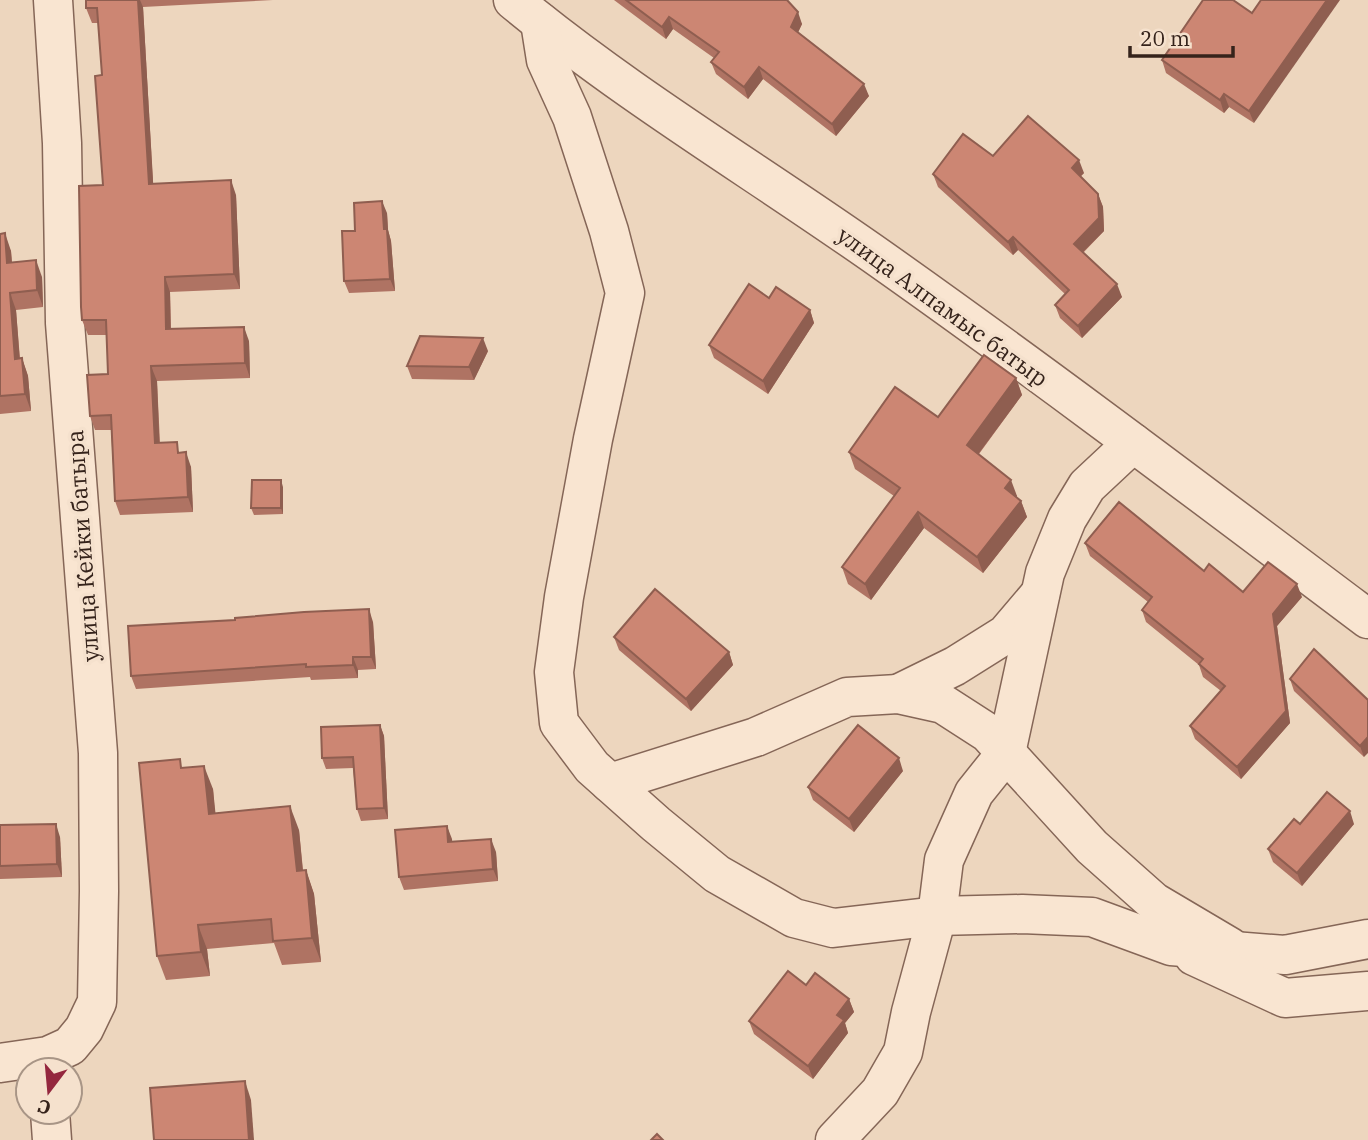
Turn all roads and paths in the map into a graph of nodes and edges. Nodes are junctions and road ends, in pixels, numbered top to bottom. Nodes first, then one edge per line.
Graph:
1 (53, 0) edge
2 (526, 11) edge
3 (1133, 443) junction
4 (1042, 593) junction
5 (1368, 619) edge
6 (898, 694) junction
7 (1006, 754) junction
8 (611, 783) junction
9 (937, 916) junction
10 (1368, 939) edge
11 (1171, 946) junction
12 (1237, 951) junction
13 (1368, 991) edge
14 (57, 1056) edge
15 (835, 1140) edge

1 - 14 street, улица Кейки батыра
2 - 3 street, улица Алпамыс батыр
2 - 8 street
3 - 4 street
3 - 5 street, улица Алпамыс батыр
4 - 6 street
4 - 7 street
6 - 7 street
6 - 8 street
7 - 9 street
7 - 12 street
8 - 9 street
9 - 11 street
9 - 15 street
10 - 12 street
11 - 12 street
11 - 13 street

